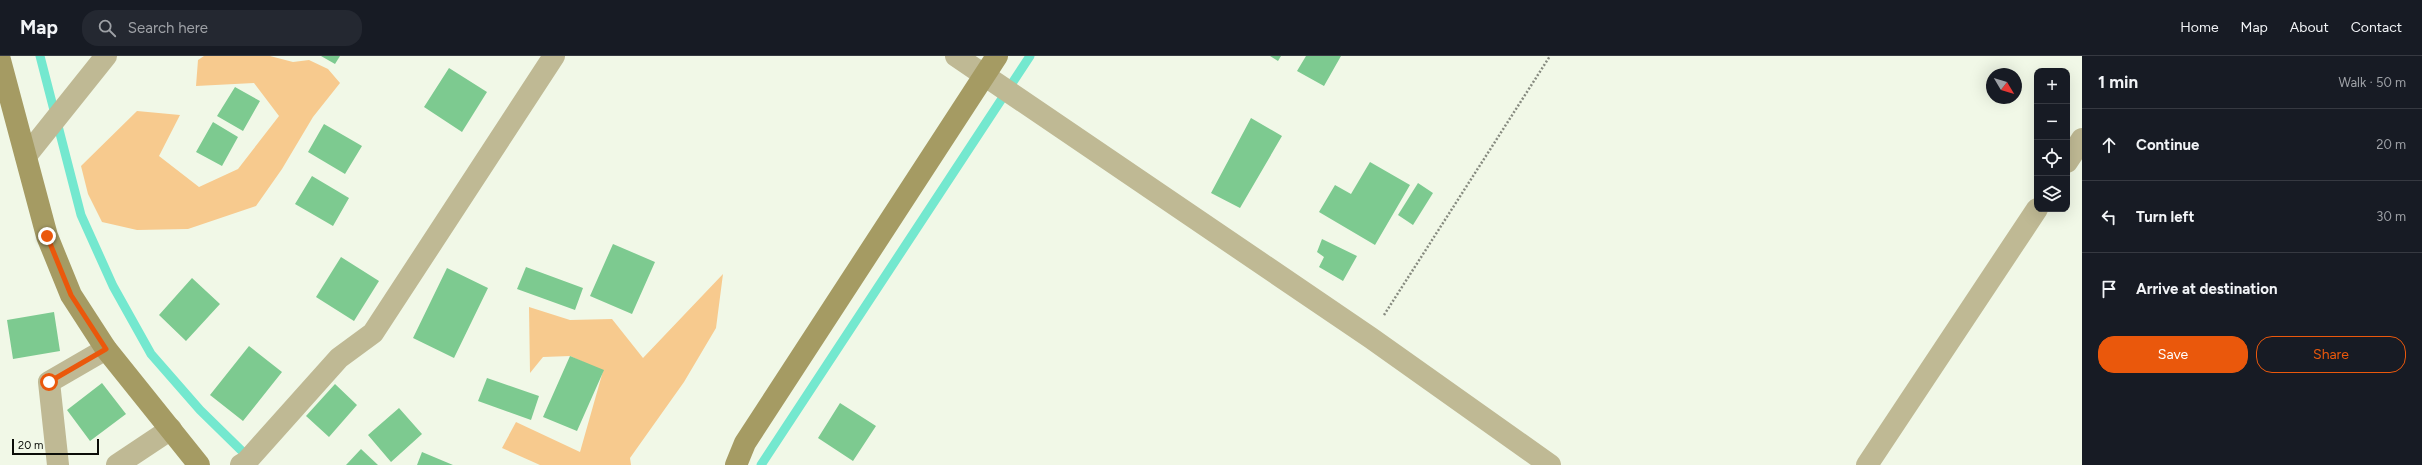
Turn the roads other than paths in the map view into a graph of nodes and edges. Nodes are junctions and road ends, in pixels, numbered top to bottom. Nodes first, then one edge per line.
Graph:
1 (106, 56) edge
2 (554, 56) edge
3 (956, 56) edge
4 (997, 56) edge
5 (0, 60) edge
6 (985, 75) junction
7 (2082, 139) edge
8 (26, 156) junction
9 (2070, 157) edge
10 (2035, 212) edge
11 (106, 349) junction
12 (171, 429) junction
13 (58, 465) edge
14 (117, 465) edge
15 (199, 465) edge
16 (241, 465) edge
17 (736, 465) edge
18 (1550, 465) edge
19 (1867, 465) edge

1 - 8 street
2 - 16 street
3 - 6 street
4 - 6 street
5 - 8 street
6 - 17 street
6 - 18 street
7 - 9 street
8 - 11 street
10 - 19 street
11 - 12 street
11 - 13 street
12 - 14 street
12 - 15 street

